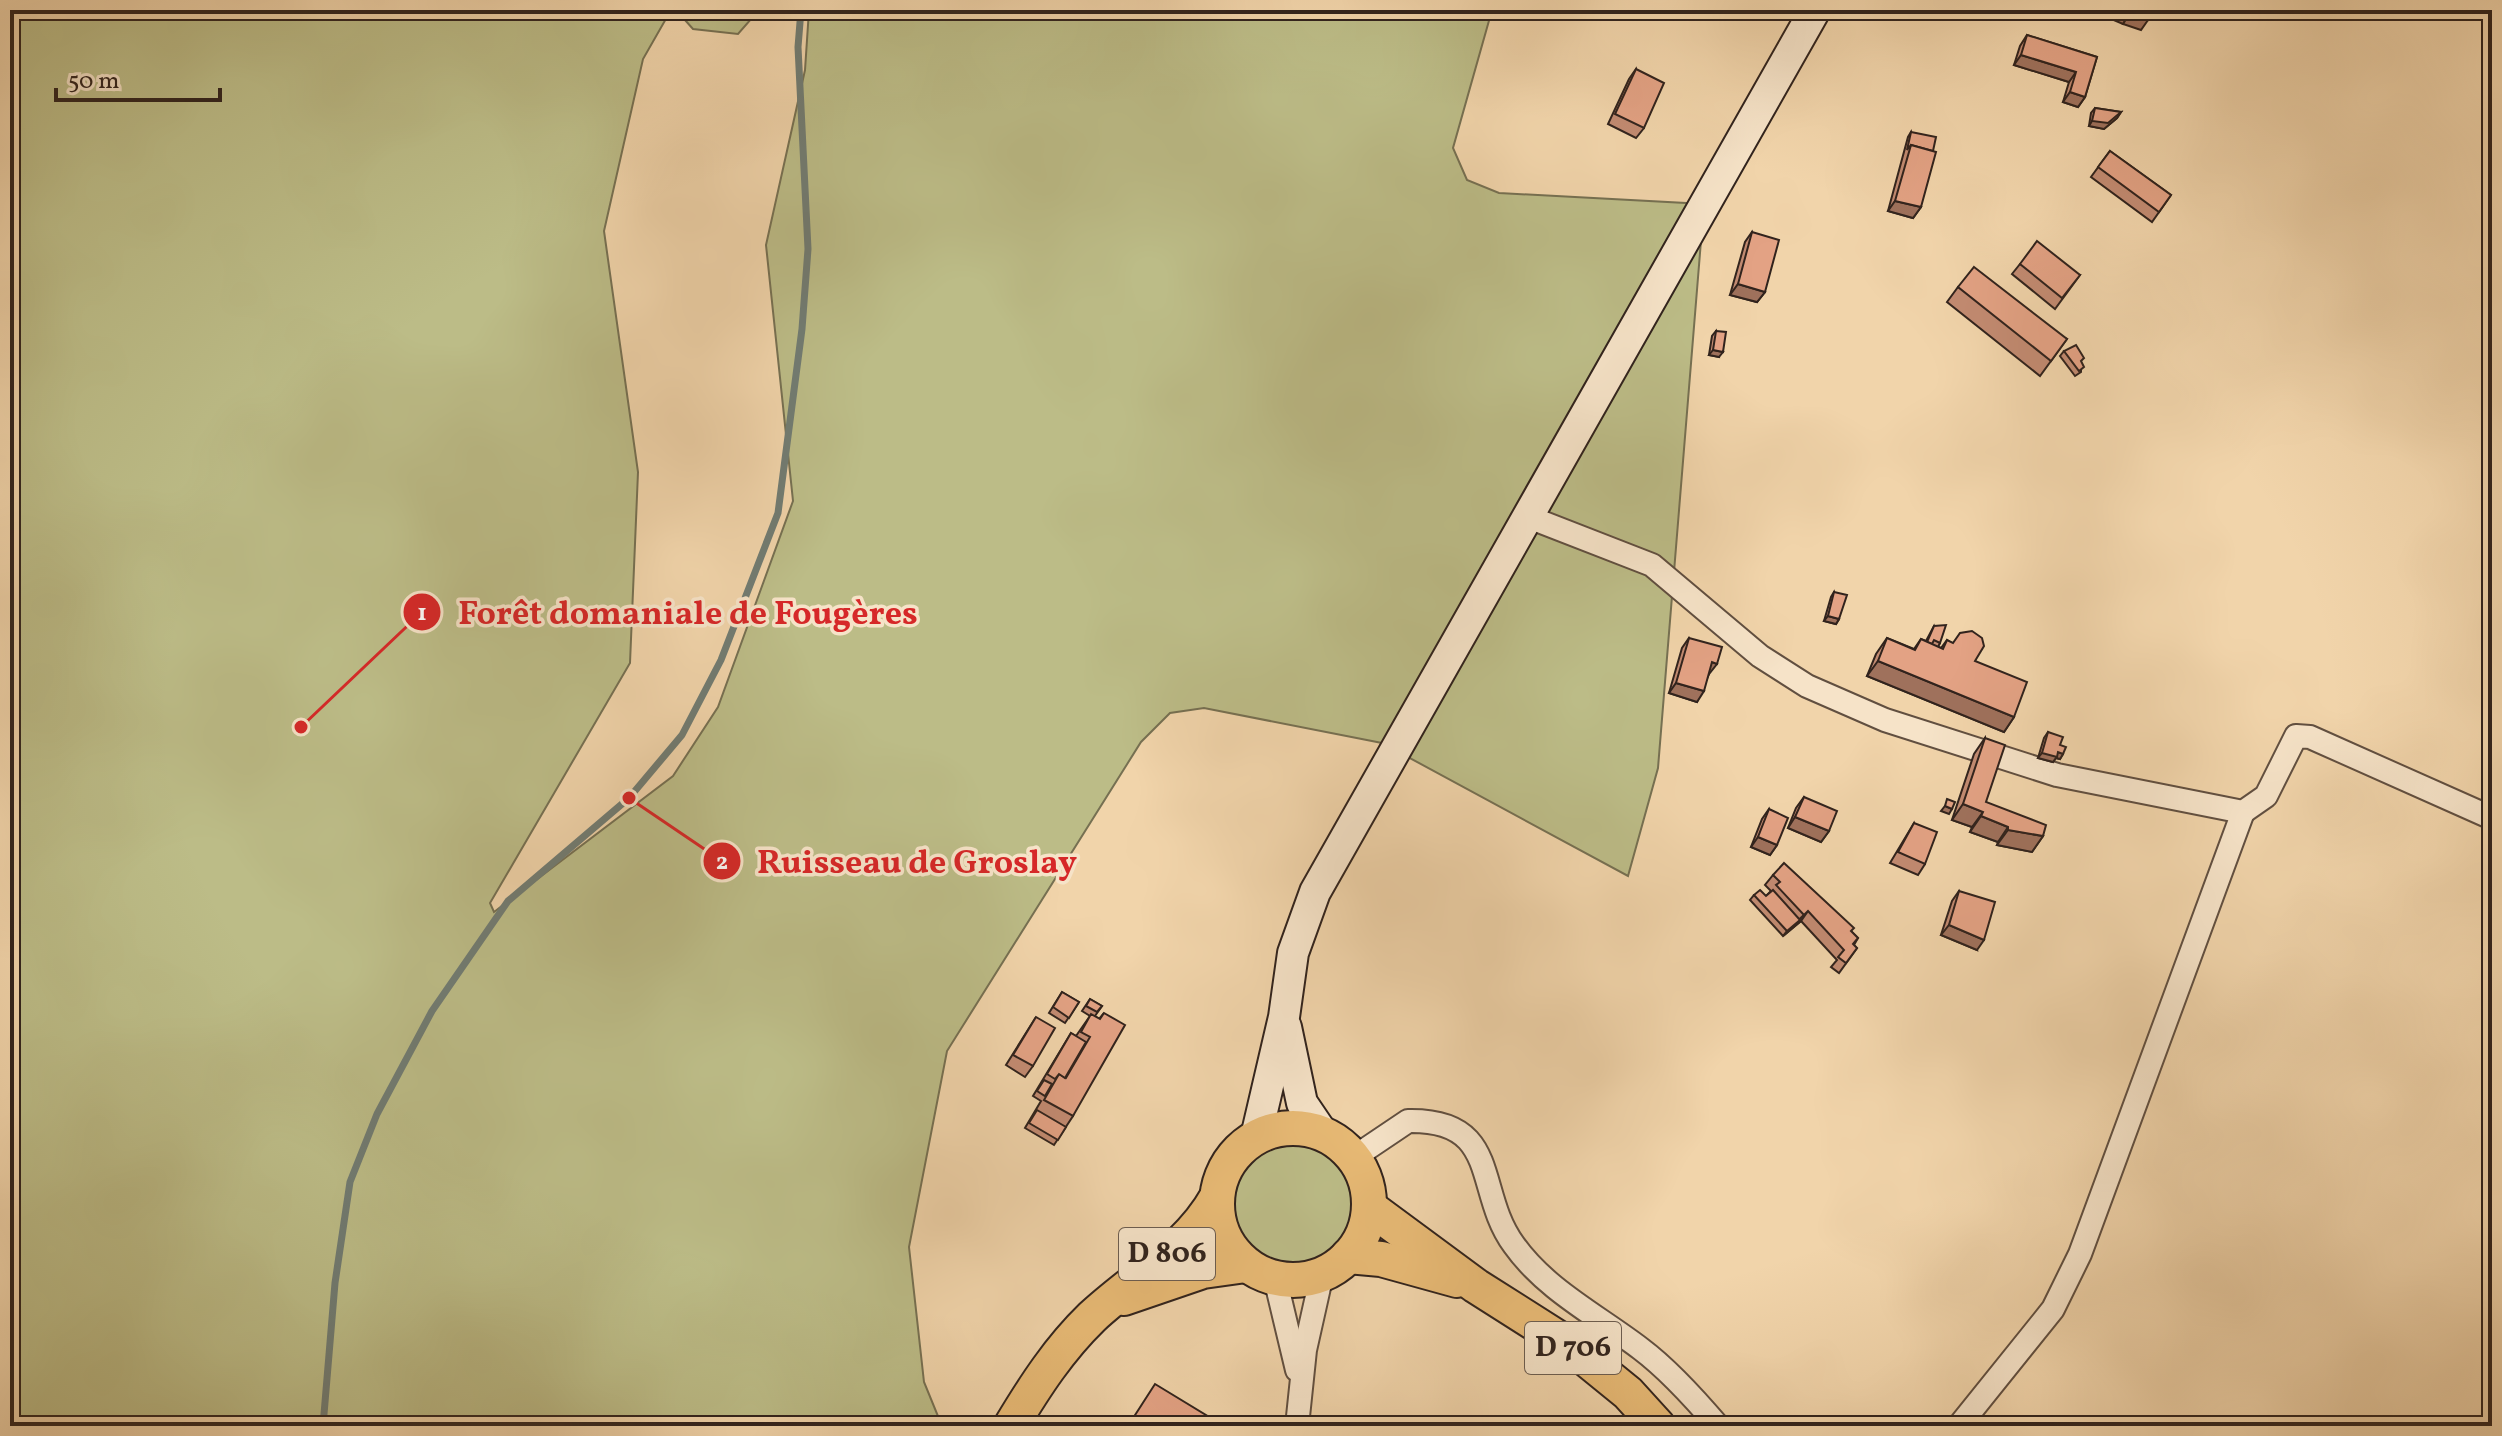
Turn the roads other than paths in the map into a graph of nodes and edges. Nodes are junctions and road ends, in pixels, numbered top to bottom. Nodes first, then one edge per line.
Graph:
1 (1815, 10) edge
2 (1526, 516) junction
3 (2243, 812) junction
4 (2492, 818) edge
5 (1284, 1017) junction
6 (1323, 1134) junction
7 (1256, 1137) junction
8 (1353, 1158) junction
9 (1217, 1197) junction
10 (1369, 1207) junction
11 (1335, 1265) junction
12 (1260, 1271) junction
13 (1476, 1286) junction
14 (1109, 1303) junction
15 (1300, 1386) junction
16 (1011, 1426) edge
17 (1297, 1426) edge
18 (1658, 1426) edge
19 (1718, 1426) edge
20 (1959, 1426) edge

1 - 2 main road
2 - 3 street
2 - 5 main road
3 - 4 street
3 - 20 street
5 - 6 main road
5 - 7 main road
6 - 7 main road
6 - 8 main road
7 - 9 main road
8 - 10 main road
8 - 19 street
9 - 12 main road
9 - 14 main road, D 806
10 - 11 main road
10 - 13 main road, D 706
11 - 12 main road
11 - 13 main road, D 706
11 - 15 street
12 - 14 main road, D 806
12 - 15 street
13 - 18 main road, D 706
14 - 16 main road, D 806
15 - 17 street

